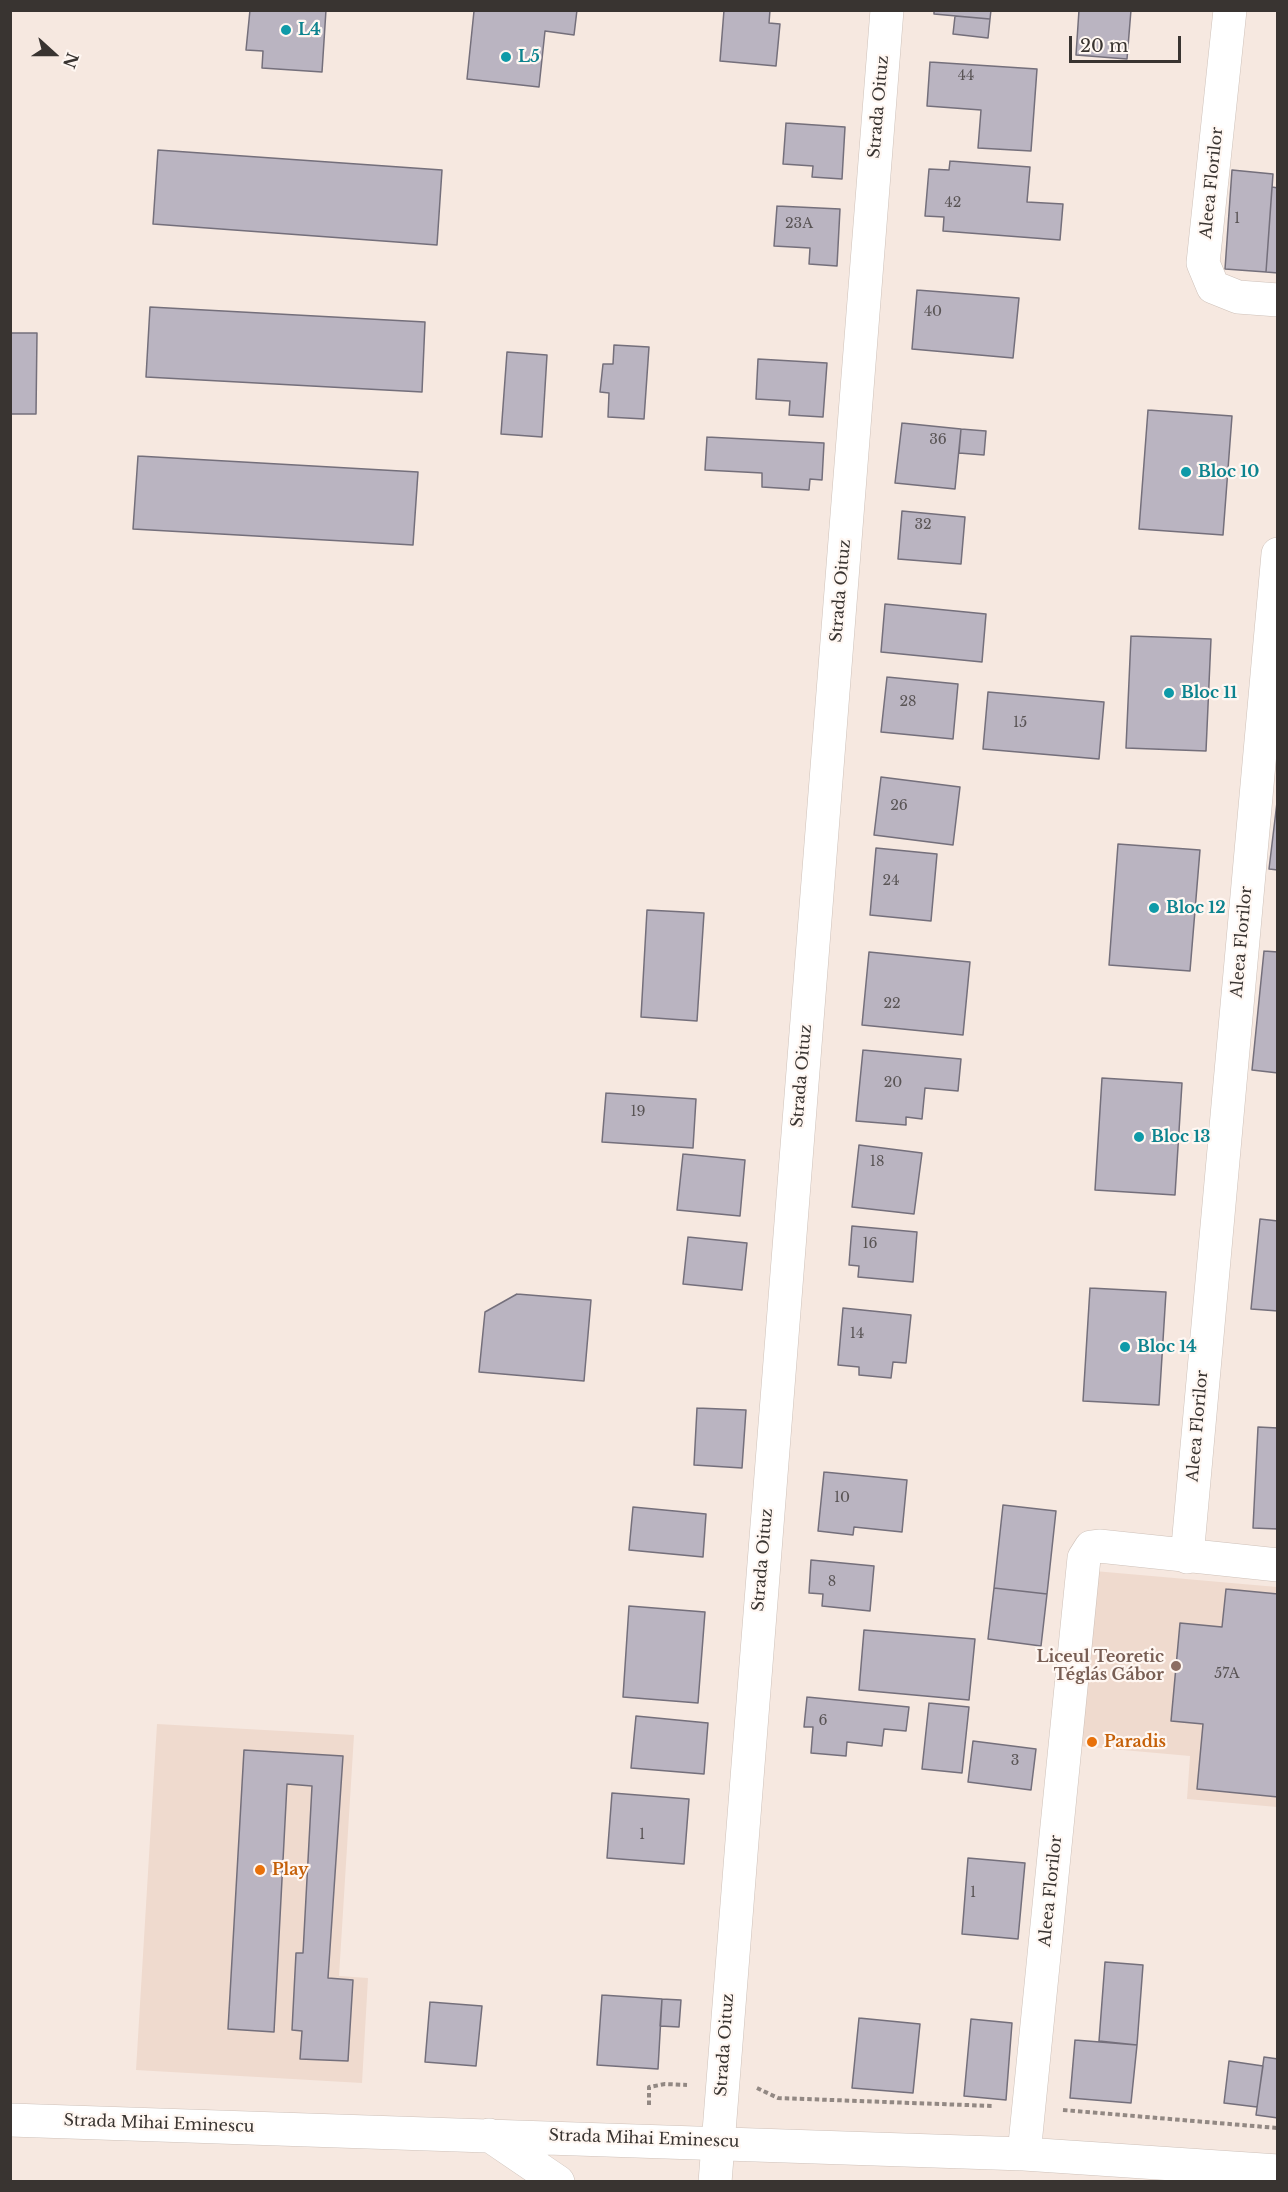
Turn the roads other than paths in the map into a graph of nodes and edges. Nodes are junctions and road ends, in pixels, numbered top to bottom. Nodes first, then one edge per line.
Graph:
1 (887, 10) edge
2 (1230, 10) edge
3 (1278, 300) edge
4 (1278, 554) edge
5 (1187, 1557) junction
6 (1278, 1565) edge
7 (10, 2120) edge
8 (487, 2134) junction
9 (717, 2141) junction
10 (1024, 2154) junction
11 (1278, 2171) edge
12 (558, 2181) edge
13 (715, 2181) edge

1 - 9 street, Strada Oituz
2 - 3 street, Aleea Florilor
4 - 5 street, Aleea Florilor
5 - 6 street
5 - 10 street, Aleea Florilor
7 - 8 street, Strada Mihai Eminescu
8 - 9 street, Strada Mihai Eminescu
8 - 12 street
9 - 10 street, Strada Mihai Eminescu
9 - 13 street, Strada Oituz
10 - 11 street, Strada Mihai Eminescu

